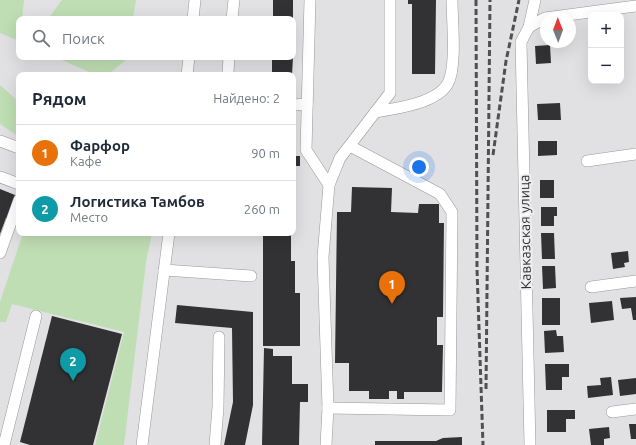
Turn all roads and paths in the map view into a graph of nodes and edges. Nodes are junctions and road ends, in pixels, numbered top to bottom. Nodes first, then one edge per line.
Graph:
1 (195, 0) edge
2 (234, 0) edge
3 (310, 0) edge
4 (390, 0) edge
5 (452, 0) edge
6 (535, 0) edge
7 (636, 6) edge
8 (193, 16) edge
9 (232, 16) edge
10 (532, 25) junction
11 (189, 60) edge
12 (229, 60) edge
13 (187, 72) edge
14 (228, 72) dead end
15 (307, 104) junction
16 (296, 105) edge
17 (375, 112) junction
18 (0, 141) edge
19 (350, 146) junction
20 (16, 147) edge
21 (636, 154) edge
22 (587, 161) dead end
23 (0, 177) edge
24 (16, 183) edge
25 (329, 185) junction
26 (16, 208) edge
27 (169, 236) edge
28 (0, 253) edge
29 (164, 270) junction
30 (251, 276) dead end
31 (636, 281) edge
32 (591, 287) dead end
33 (36, 316) dead end
34 (219, 337) dead end
35 (328, 408) junction
36 (636, 409) edge
37 (612, 412) dead end
38 (4, 445) edge
39 (142, 445) edge
40 (215, 445) edge
41 (326, 445) edge
42 (530, 445) edge

1 - 8 street
2 - 9 street
3 - 15 street
4 - 17 street
5 - 17 street
6 - 10 street, Кавказская улица
7 - 10 street
10 - 42 street, Кавказская улица
11 - 13 street
12 - 14 street
15 - 16 street
15 - 25 street
17 - 19 street
18 - 20 street
19 - 25 street
19 - 35 street
21 - 22 street
23 - 24 street
25 - 35 street
26 - 28 street
27 - 29 street
29 - 30 street
29 - 39 street
31 - 32 street
33 - 38 street
34 - 40 street
35 - 41 street
36 - 37 street

